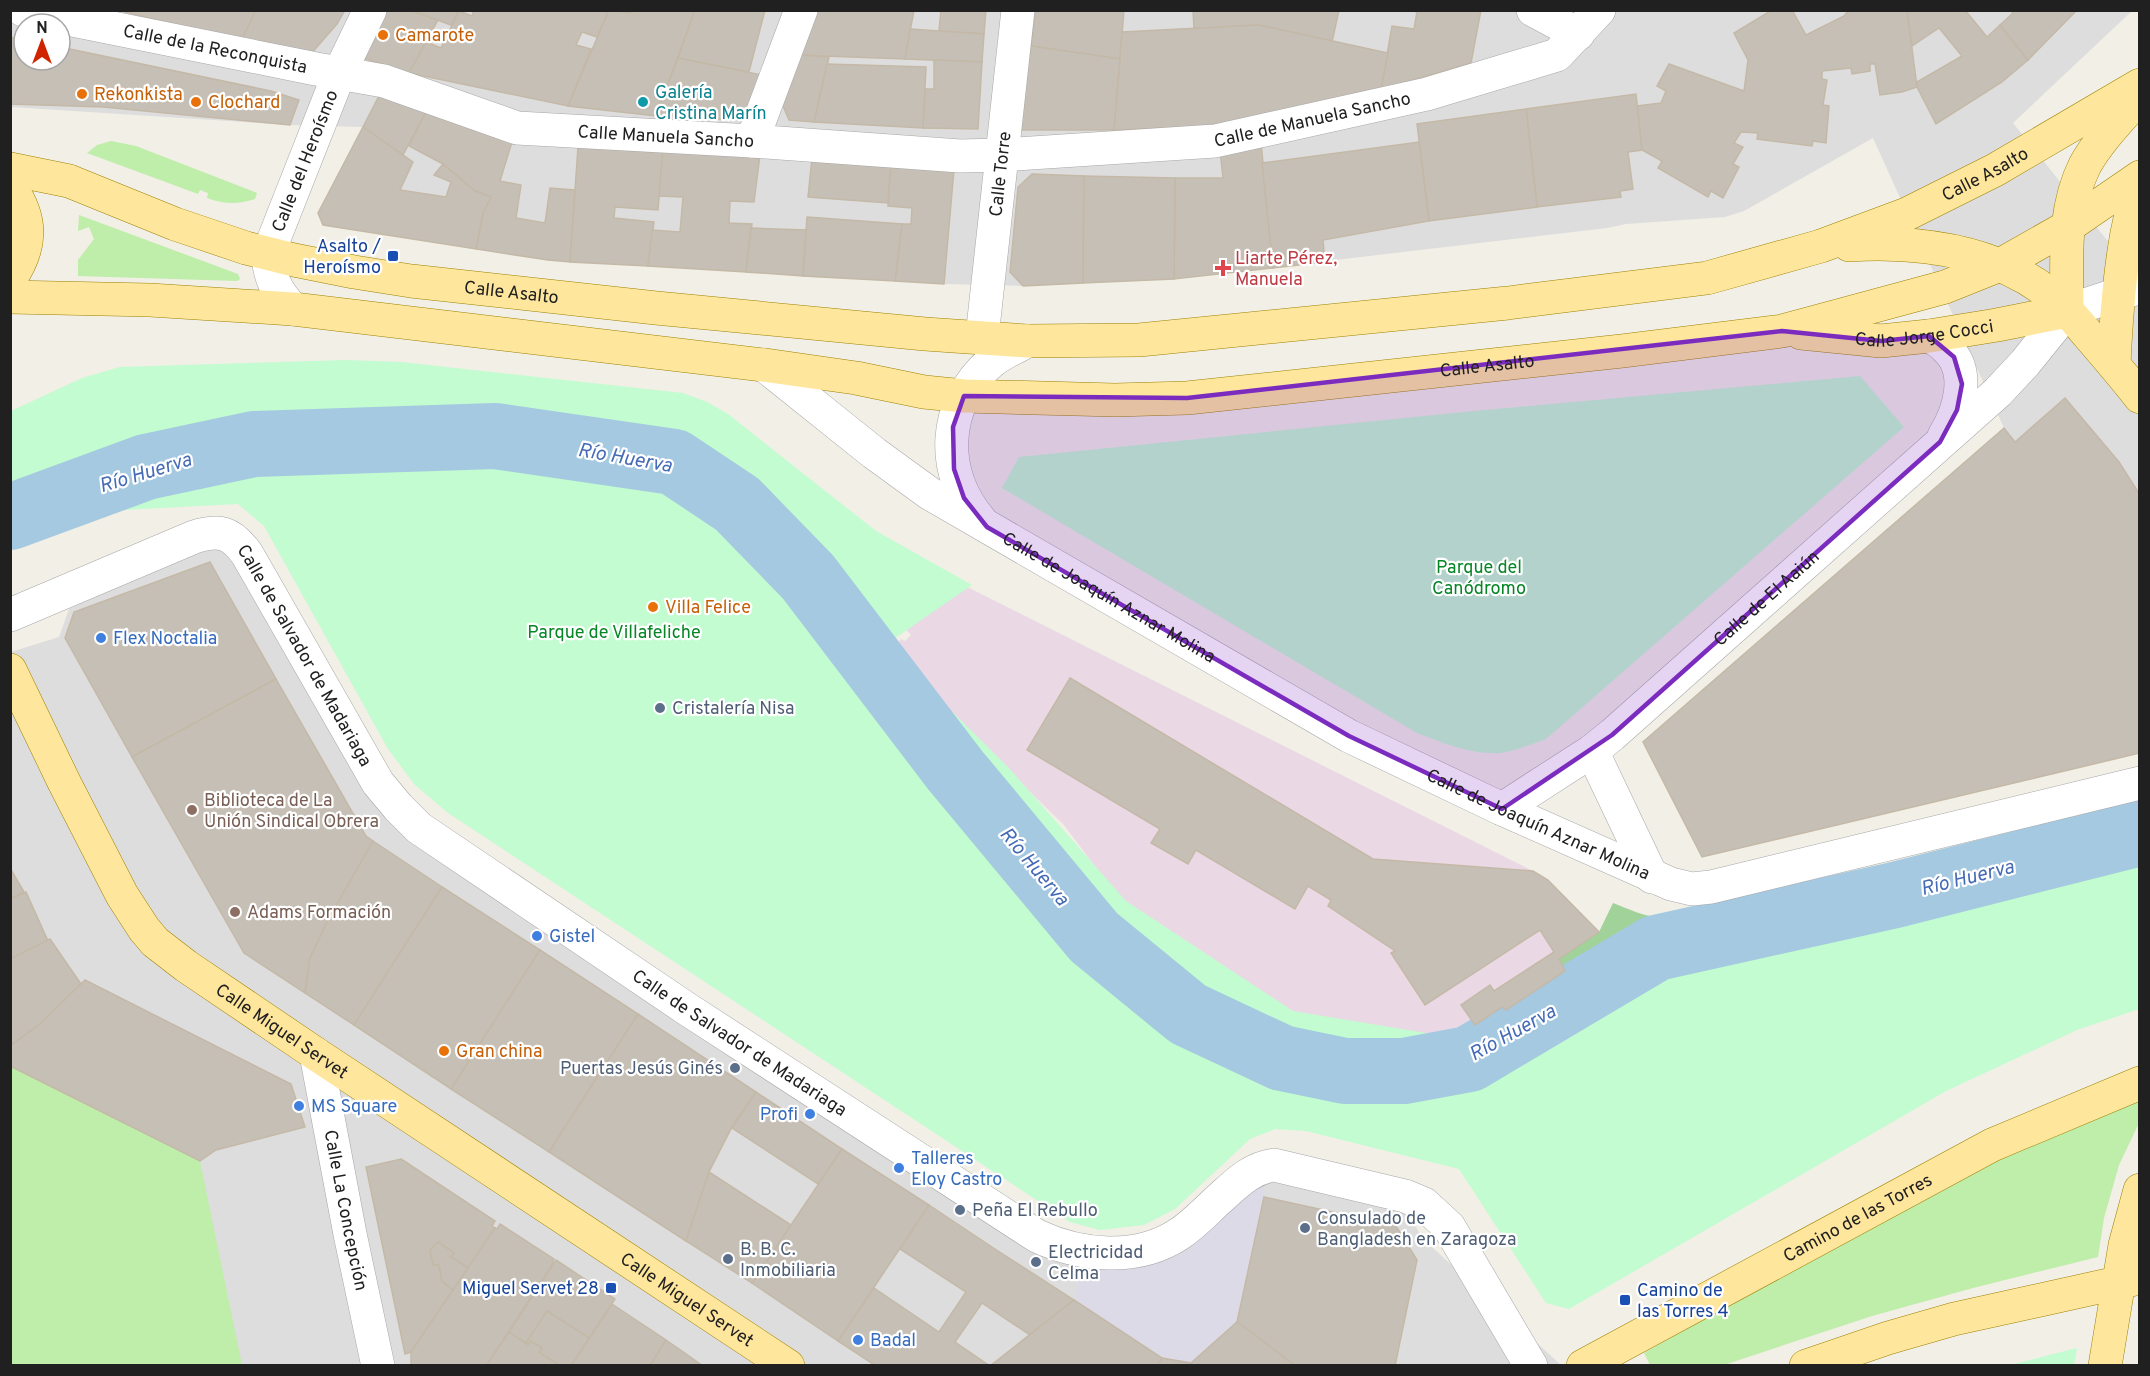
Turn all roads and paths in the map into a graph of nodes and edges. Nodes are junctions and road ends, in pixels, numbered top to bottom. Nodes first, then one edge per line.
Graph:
1 (23, 10) edge
2 (370, 10) edge
3 (801, 10) edge
4 (1018, 10) edge
5 (1533, 10) edge
6 (111, 19) edge
7 (1588, 22) edge
8 (339, 74) junction
9 (2139, 85) edge
10 (2139, 96) edge
11 (752, 141) junction
12 (1001, 155) junction
13 (10, 169) edge
14 (2139, 177) edge
15 (2139, 183) edge
16 (10, 188) edge
17 (2067, 226) junction
18 (1821, 246) junction
19 (268, 254) junction
20 (2000, 265) junction
21 (10, 279) edge
22 (2129, 290) edge
23 (10, 297) edge
24 (293, 309) junction
25 (2067, 311) junction
26 (1782, 331) junction
27 (1929, 336) junction
28 (982, 337) junction
29 (1028, 341) junction
30 (2114, 364) junction
31 (764, 365) junction
32 (964, 396) junction
33 (2139, 397) edge
34 (1940, 442) junction
35 (987, 527) junction
36 (10, 615) edge
37 (10, 670) edge
38 (1592, 751) junction
39 (2139, 783) edge
40 (1502, 809) junction
41 (1652, 877) junction
42 (316, 1054) junction
43 (2139, 1083) edge
44 (2139, 1190) edge
45 (2129, 1280) edge
46 (378, 1365) edge
47 (788, 1365) edge
48 (1531, 1365) edge
49 (1583, 1365) edge
50 (1806, 1365) edge
51 (2105, 1365) edge

1 - 6 street, Calle de la Reconquista
2 - 8 street, Calle del Heroísmo
3 - 11 street
4 - 12 street, Calle Torre
5 - 7 street
6 - 8 street, Calle de la Reconquista
7 - 12 street, Calle de Manuela Sancho
8 - 11 street, Calle Manuela Sancho
8 - 19 street, Calle del Heroísmo
9 - 18 main road, Calle Asalto
10 - 17 main road
11 - 12 street, Calle Manuela Sancho
12 - 28 street, Calle Torre
13 - 19 main road, Calle Asalto
14 - 17 main road, Calle Asalto
15 - 22 main road
16 - 21 main road
17 - 20 main road, Calle Asalto
17 - 25 main road
18 - 20 main road, Calle Asalto
18 - 29 main road, Calle Asalto
19 - 24 street, Calle del Heroísmo
19 - 28 main road, Calle Asalto
20 - 25 main road, Calle Asalto
20 - 26 main road, Calle Asalto
22 - 25 street
22 - 30 main road
23 - 24 main road, Calle Asalto
24 - 31 main road, Calle Asalto
25 - 27 main road, Calle Jorge Cocci
25 - 30 main road
25 - 34 street, Calle de El Aaiún
26 - 27 main road, Calle Jorge Cocci
26 - 32 main road, Calle Asalto
27 - 34 street, Calle de El Aaiún
28 - 29 main road, Calle Asalto
29 - 32 street, Calle Asalto
30 - 33 main road
31 - 32 main road, Calle Asalto
31 - 35 street, Calle de Joaquín Aznar Molina
32 - 35 street, Calle de Joaquín Aznar Molina
34 - 38 street, Calle de El Aaiún
35 - 40 street, Calle de Joaquín Aznar Molina
36 - 48 street, Calle de Salvador de Madariaga
37 - 42 main road, Calle Miguel Servet
38 - 40 street, Calle de El Aaiún
38 - 41 street
39 - 41 street, Calle de Joaquín Aznar Molina
40 - 41 street, Calle de Joaquín Aznar Molina
42 - 46 street, Calle La Concepción
42 - 47 main road, Calle Miguel Servet
43 - 49 main road, Camino de las Torres
44 - 45 main road
45 - 50 main road
45 - 51 main road

